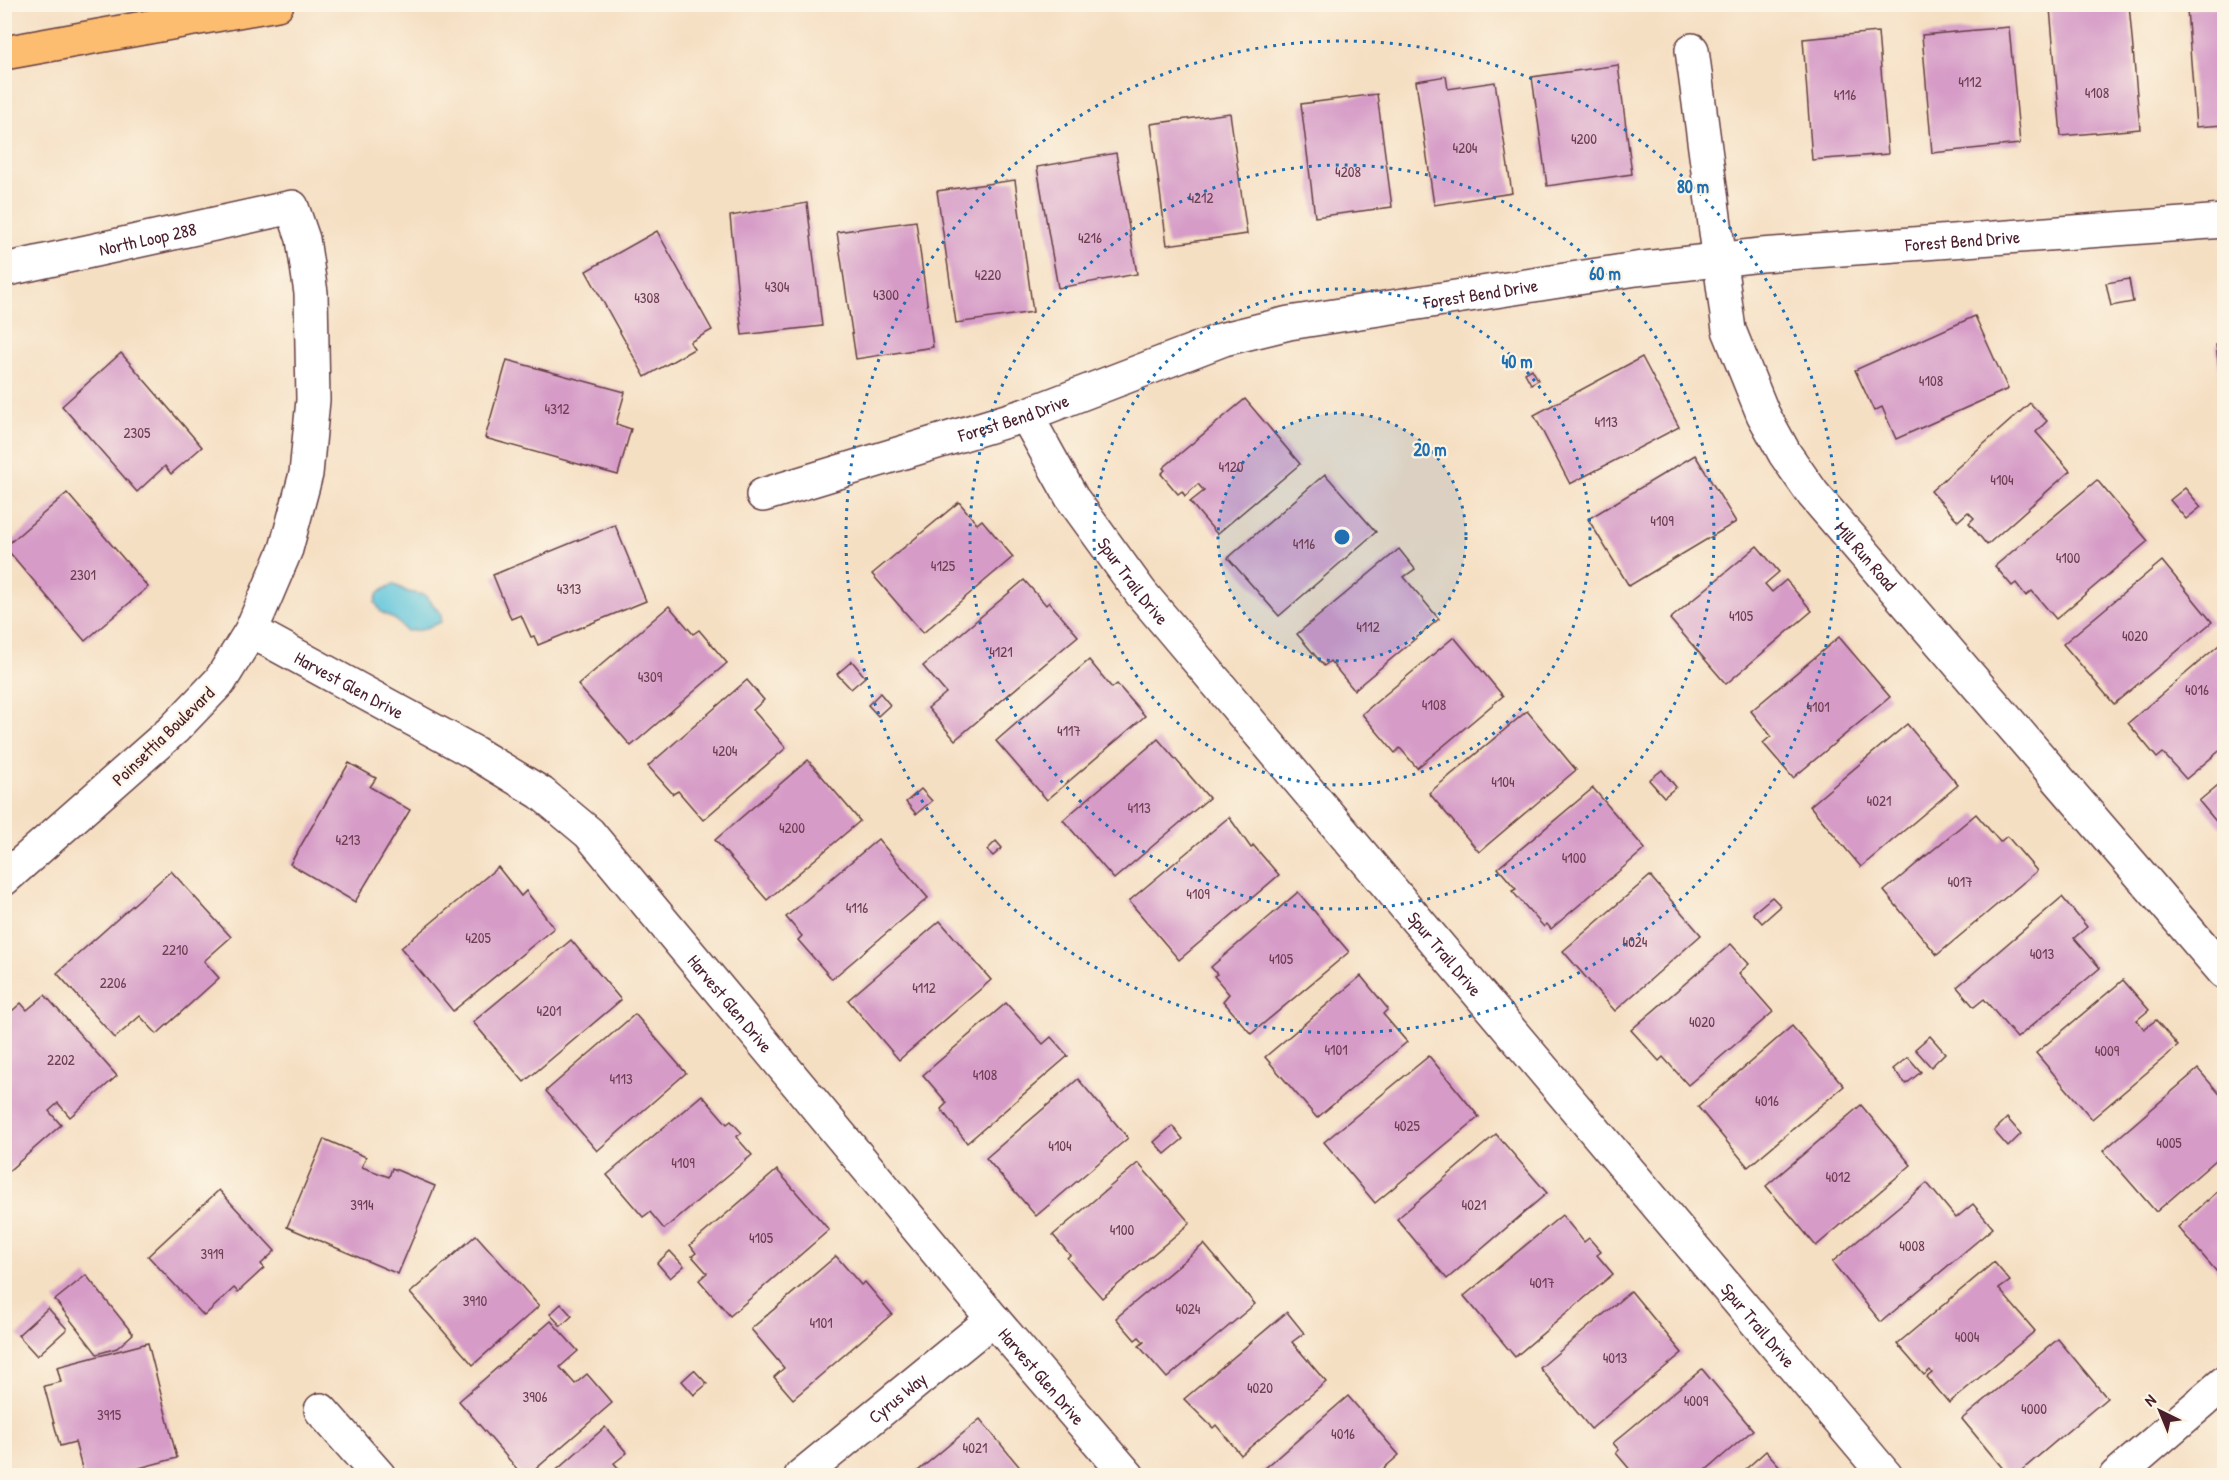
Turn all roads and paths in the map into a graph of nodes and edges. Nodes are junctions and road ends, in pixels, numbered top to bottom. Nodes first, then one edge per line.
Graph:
1 (277, 4) edge
2 (1692, 50) dead end
3 (4, 53) edge
4 (291, 207) joint
5 (2224, 221) edge
6 (1718, 260) junction
7 (4, 270) edge
8 (1026, 415) junction
9 (763, 495) dead end
10 (251, 631) junction
11 (4, 879) edge
12 (2224, 972) edge
13 (993, 1319) junction
14 (2224, 1383) edge
15 (321, 1410) dead end
16 (379, 1476) edge
17 (801, 1476) edge
18 (1128, 1476) edge
19 (1886, 1476) edge
20 (2116, 1476) edge

1 - 3 highway
2 - 6 street, Mill Run Road
4 - 7 street, North Loop 288
4 - 10 street, Poinsettia Boulevard
5 - 6 street, Forest Bend Drive
6 - 8 street, Forest Bend Drive
6 - 12 street, Mill Run Road
8 - 9 street, Forest Bend Drive
8 - 19 street, Spur Trail Drive
10 - 11 street, Poinsettia Boulevard
10 - 13 street, Harvest Glen Drive
13 - 17 street, Cyrus Way
13 - 18 street, Harvest Glen Drive
14 - 20 street
15 - 16 street

